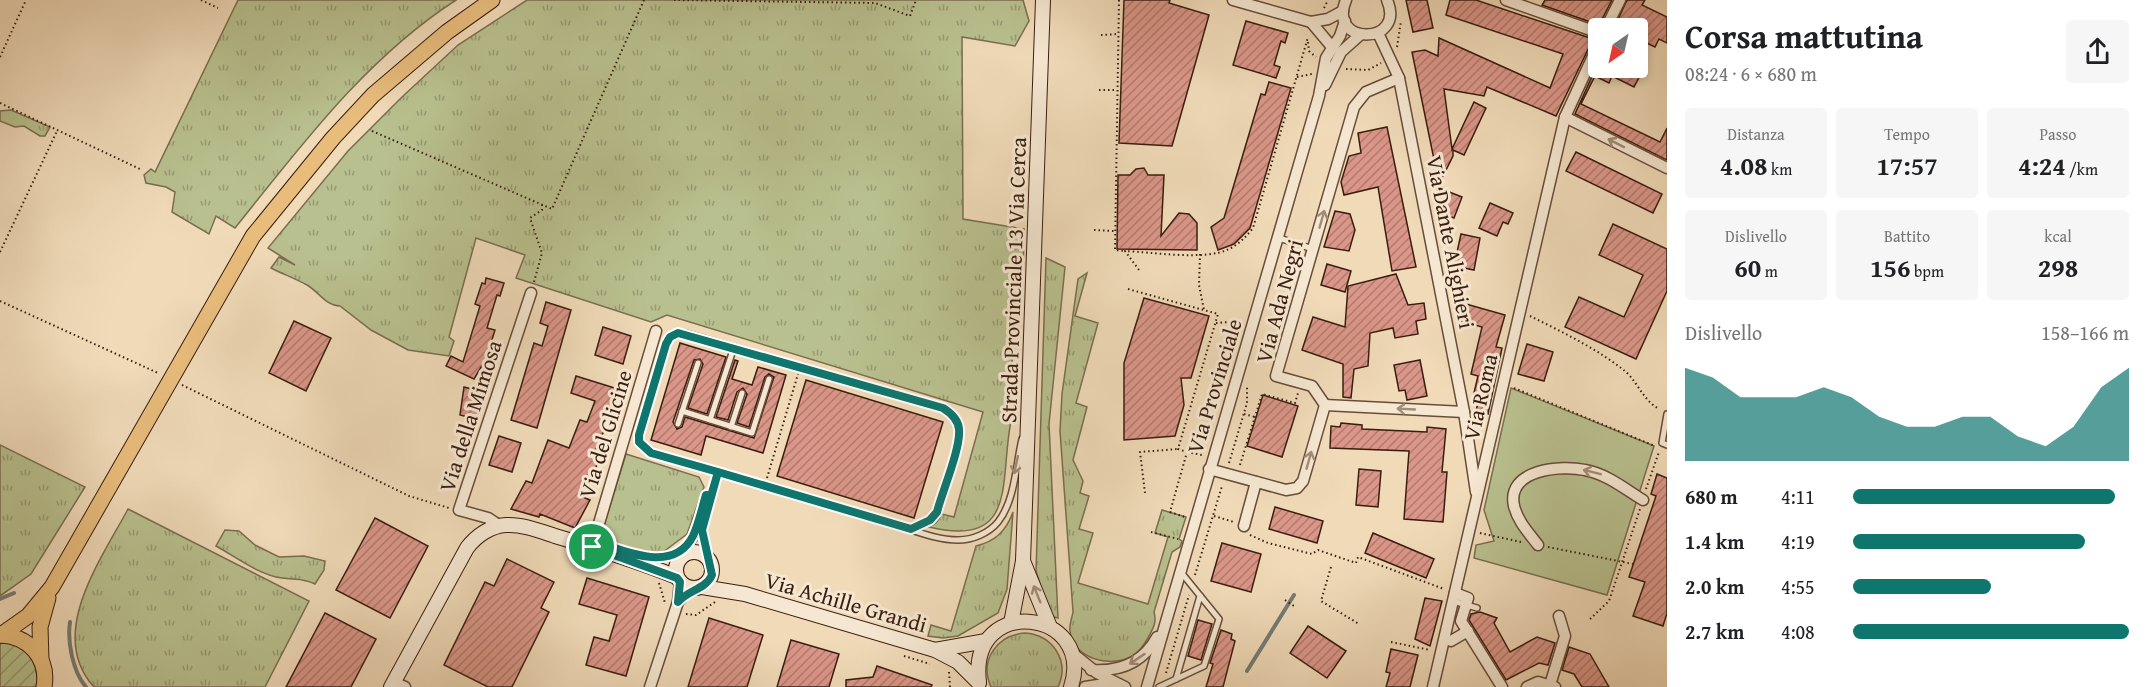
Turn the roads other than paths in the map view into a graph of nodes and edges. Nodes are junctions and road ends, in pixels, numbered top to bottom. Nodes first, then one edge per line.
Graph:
1 (492, 0) edge
2 (1044, 0) edge
3 (1233, 0) edge
4 (1387, 0) edge
5 (1506, 0) edge
6 (1620, 0) edge
7 (1344, 11) edge
8 (1611, 18) edge
9 (1310, 27) junction
10 (1588, 29) edge
11 (1378, 33) junction
12 (1360, 35) junction
13 (1332, 47) junction
14 (1588, 68) edge
15 (1399, 78) junction
16 (1319, 96) junction
17 (1565, 117) junction
18 (1667, 168) edge
19 (1279, 238) junction
20 (1313, 249) junction
21 (531, 293) road end
22 (656, 332) dead end
23 (734, 347) junction
24 (698, 363) dead end
25 (769, 379) dead end
26 (742, 393) dead end
27 (1325, 405) junction
28 (1029, 408) junction
29 (682, 411) junction
30 (1464, 412) junction
31 (1667, 414) edge
32 (710, 420) junction
33 (678, 424) dead end
34 (731, 427) junction
35 (1667, 445) edge
36 (1211, 463) junction
37 (718, 472) junction
38 (1256, 482) junction
39 (1477, 497) junction
40 (1643, 500) dead end
41 (703, 521) junction
42 (1244, 525) road end
43 (500, 526) junction
44 (911, 529) junction
45 (1538, 545) road end
46 (592, 547) junction
47 (681, 557) junction
48 (1023, 561) junction
49 (711, 563) junction
50 (644, 564) junction
51 (1180, 570) junction
52 (679, 580) junction
53 (52, 587) junction
54 (699, 588) junction
55 (745, 594) junction
56 (1200, 596) junction
57 (1454, 597) junction
58 (1466, 605) junction
59 (677, 606) junction
60 (1477, 608) dead end
61 (1559, 616) dead end
62 (1166, 620) junction
63 (1011, 623) junction
64 (1050, 627) junction
65 (1468, 631) junction
66 (1, 635) edge
67 (986, 641) junction
68 (1451, 641) dead end
69 (935, 650) junction
70 (1071, 652) junction
71 (41, 661) junction
72 (1091, 670) junction
73 (1176, 679) junction
74 (978, 682) edge
75 (1112, 683) junction
76 (47, 684) edge
77 (396, 685) edge
78 (1097, 685) edge
79 (1161, 686) edge
80 (1552, 686) edge
81 (650, 687) edge
82 (1071, 687) edge
83 (1085, 687) edge
84 (1125, 687) edge
85 (1147, 687) edge
86 (1433, 687) edge
87 (1502, 687) edge
88 (1527, 687) edge

1 - 53 main road
2 - 28 street, Strada Provinciale 13 Via Cerca
3 - 9 street
4 - 11 street
5 - 10 street
6 - 8 street
7 - 9 street
7 - 12 street
7 - 13 street, Via Provinciale
9 - 13 street
11 - 12 street
11 - 15 street, Via Dante Alighieri
12 - 16 street, Via Provinciale
13 - 16 street, Via Provinciale
14 - 17 street, Via Roma
20 -> 15 street, Via Ada Negri
15 - 30 street, Via Dante Alighieri
16 - 19 street, Via Provinciale
18 -> 17 street
17 - 39 street, Via Roma
19 - 20 lane
19 - 36 street, Via Provinciale
20 - 27 street, Via Ada Negri
21 - 43 street, Via della Mimosa
22 - 46 street, Via del Glicine
23 - 32 lane
23 - 37 lane
23 - 44 lane
24 - 29 lane
25 - 34 lane
26 - 34 lane
30 -> 27 street
38 -> 27 street
28 -> 44 lane
28 - 48 street, Strada Provinciale 13 Via Cerca
29 - 32 lane
29 - 33 lane
30 - 39 street, Via Dante Alighieri
31 - 35 lane
32 - 34 lane
36 - 38 street
36 - 51 street, Via Provinciale
37 - 41 lane
37 - 44 lane
38 - 42 street
39 - 57 street, Via Roma
40 -> 45 street
41 - 47 lane
41 - 49 lane
43 - 46 street
43 - 77 street
46 - 50 street
47 - 49 street
47 - 50 street
47 - 52 street
48 - 63 street, Strada Provinciale 13 Via Cerca
64 -> 48 street, Strada Provinciale 13 Via Cerca
49 - 54 street
49 - 55 street
50 - 52 street
51 - 56 lane
51 - 62 street, Via Provinciale
52 - 54 street
52 - 59 street
53 - 66 main road
53 - 71 main road
54 - 55 street
54 - 59 street
55 - 69 street, Via Achille Grandi
56 - 73 lane
56 - 73 lane
57 - 58 street
57 - 86 street, Via Roma
58 - 60 lane
58 - 65 street
59 - 81 street
61 - 80 street
62 -> 72 street
62 - 85 street, Via Provinciale
63 - 64 street
63 - 67 street
64 - 70 street, Strada Provinciale 13 Via Cerca
65 - 68 street
65 - 87 street
66 - 71 main road
67 - 69 street, Via Achille Grandi
67 - 74 street
69 - 74 street, Via Achille Grandi
70 - 72 street
70 - 82 street
71 - 76 main road
72 - 75 street
73 - 79 lane
75 - 78 street
75 - 84 street
78 - 83 street
80 - 88 street

